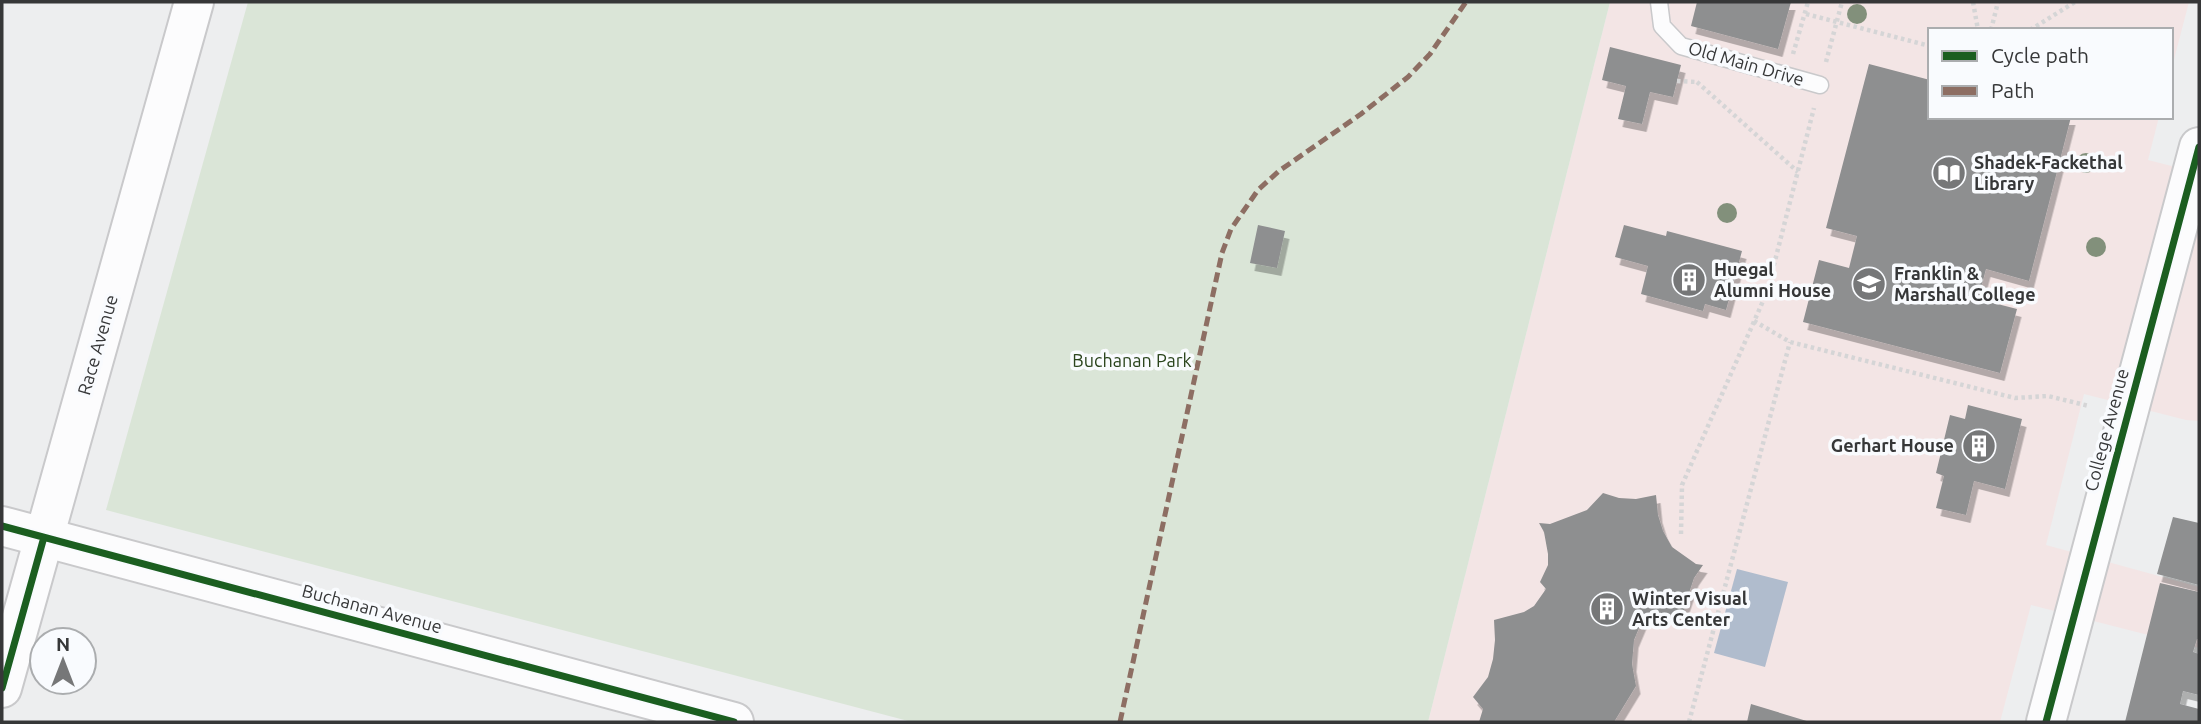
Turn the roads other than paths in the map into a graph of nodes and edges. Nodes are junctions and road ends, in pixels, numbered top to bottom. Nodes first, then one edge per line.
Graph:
1 (194, 2) edge
2 (1659, 2) edge
3 (1820, 85) road end
4 (2199, 147) edge
5 (2, 526) edge
6 (44, 537) junction
7 (2, 688) edge
8 (734, 722) edge
9 (2046, 722) edge

1 - 6 main road, Race Avenue
2 - 3 lane, Old Main Drive
4 - 9 main road, College Avenue
5 - 6 main road, Buchanan Avenue
6 - 7 main road, Race Avenue
6 - 8 main road, Buchanan Avenue

